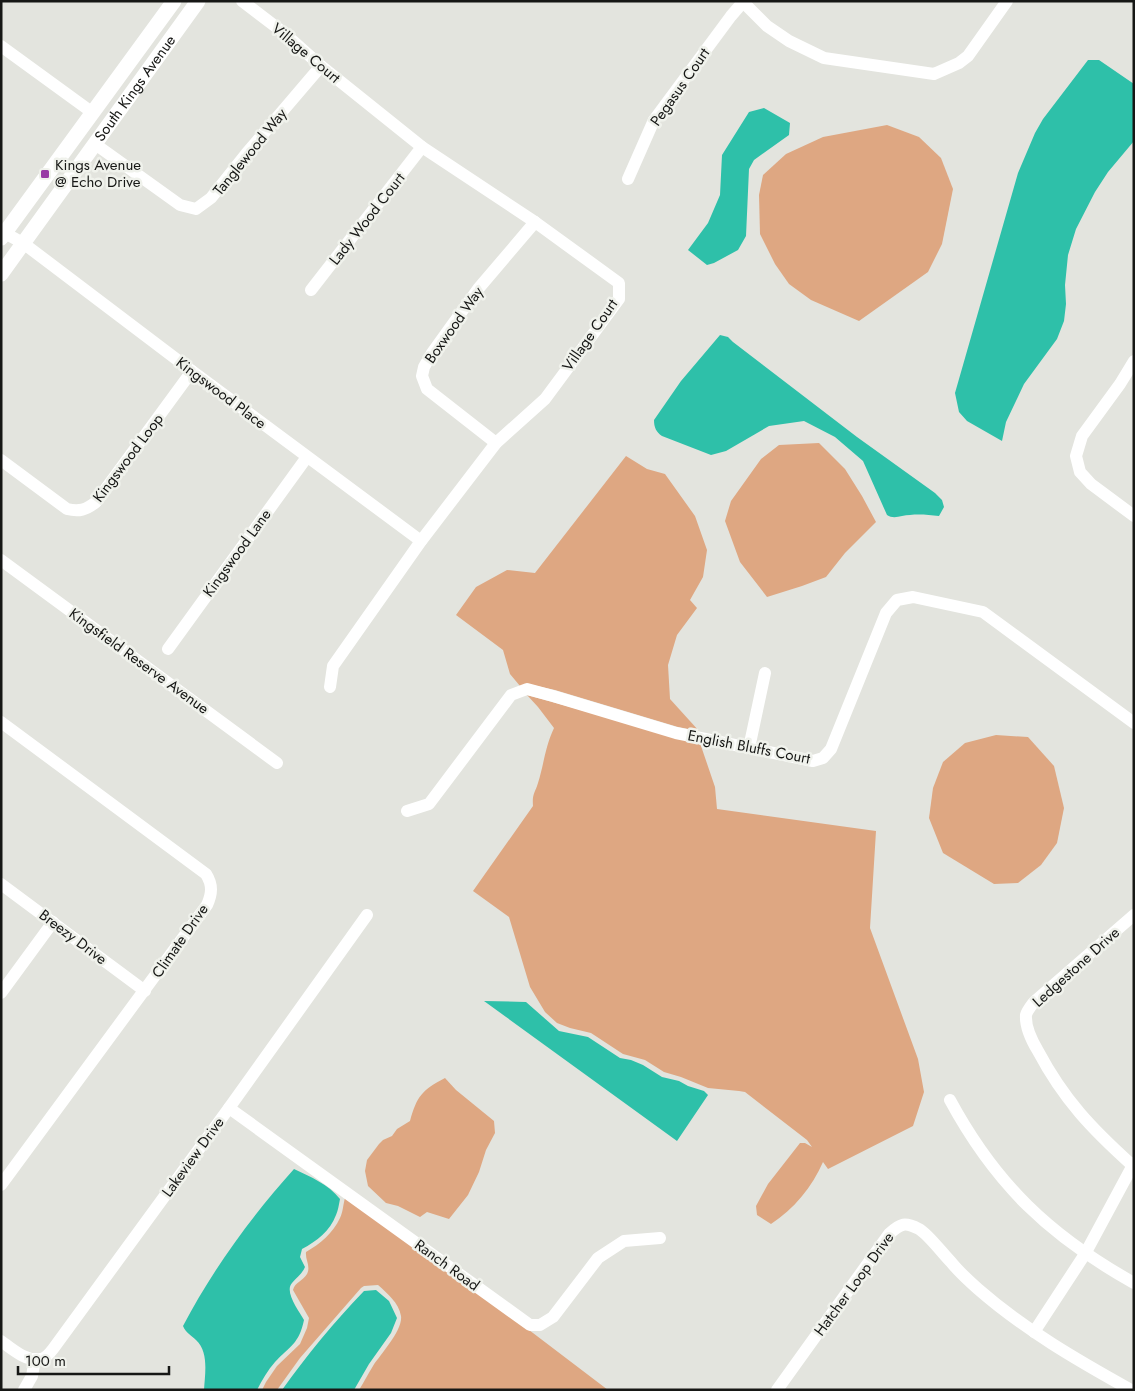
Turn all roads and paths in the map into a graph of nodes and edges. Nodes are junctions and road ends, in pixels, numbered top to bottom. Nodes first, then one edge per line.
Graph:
1 (174, 1) edge
2 (198, 1) edge
3 (242, 1) edge
4 (1007, 1) edge
5 (743, 2) edge
6 (1, 46) edge
7 (321, 66) junction
8 (93, 113) junction
9 (95, 144) junction
10 (422, 148) junction
11 (628, 180) dead end
12 (535, 222) junction
13 (2, 234) edge
14 (24, 243) junction
15 (1, 274) edge
16 (311, 290) dead end
17 (1134, 361) edge
18 (192, 372) junction
19 (496, 443) junction
20 (307, 457) junction
21 (1, 460) edge
22 (1134, 516) edge
23 (421, 541) junction
24 (1, 560) edge
25 (168, 649) dead end
26 (765, 673) dead end
27 (330, 687) dead end
28 (1, 722) edge
29 (1134, 723) edge
30 (749, 748) junction
31 (277, 763) dead end
32 (407, 811) dead end
33 (1, 884) edge
34 (367, 915) dead end
35 (1134, 915) edge
36 (53, 922) junction
37 (145, 991) junction
38 (1, 993) edge
39 (950, 1100) dead end
40 (229, 1108) junction
41 (1133, 1164) edge
42 (1, 1185) edge
43 (660, 1238) dead end
44 (1085, 1254) junction
45 (1134, 1283) edge
46 (1034, 1332) junction
47 (1, 1342) edge
48 (35, 1359) junction
49 (24, 1390) edge
50 (777, 1390) edge
51 (1131, 1390) edge

1 - 8 main road, South Kings Avenue
2 - 9 main road, South Kings Avenue
3 - 7 street, Village Court
4 - 5 street
5 - 11 street, Pegasus Court
6 - 8 street
7 - 9 street, Tanglewood Way
7 - 10 street, Village Court
8 - 13 main road, South Kings Avenue
9 - 14 main road, South Kings Avenue
10 - 12 street, Village Court
10 - 16 street, Lady Wood Court
12 - 19 street, Boxwood Way
12 - 19 street, Village Court
13 - 14 street, Kingswood Place
14 - 15 main road, South Kings Avenue
14 - 18 street, Kingswood Place
17 - 22 street
18 - 20 street, Kingswood Place
18 - 21 street, Kingswood Loop
19 - 23 street, Village Court
20 - 23 street, Kingswood Place
20 - 25 street, Kingswood Lane
23 - 27 street, Village Court
24 - 31 street, Kingsfield Reserve Avenue
26 - 30 street
28 - 37 street, Climate Drive
29 - 30 street, English Bluffs Court
30 - 32 street, English Bluffs Court
33 - 36 street, Breezy Drive
34 - 40 street, Lakeview Drive
35 - 41 street, Ledgestone Drive
36 - 37 street, Breezy Drive
36 - 38 street
37 - 42 street, Climate Drive
39 - 44 street
40 - 43 street, Ranch Road
40 - 48 street, Lakeview Drive
41 - 44 street, Ledgestone Drive
44 - 45 street
44 - 46 street
46 - 50 street, Hatcher Loop Drive
46 - 51 street, Hatcher Loop Drive
47 - 48 street
48 - 49 street

